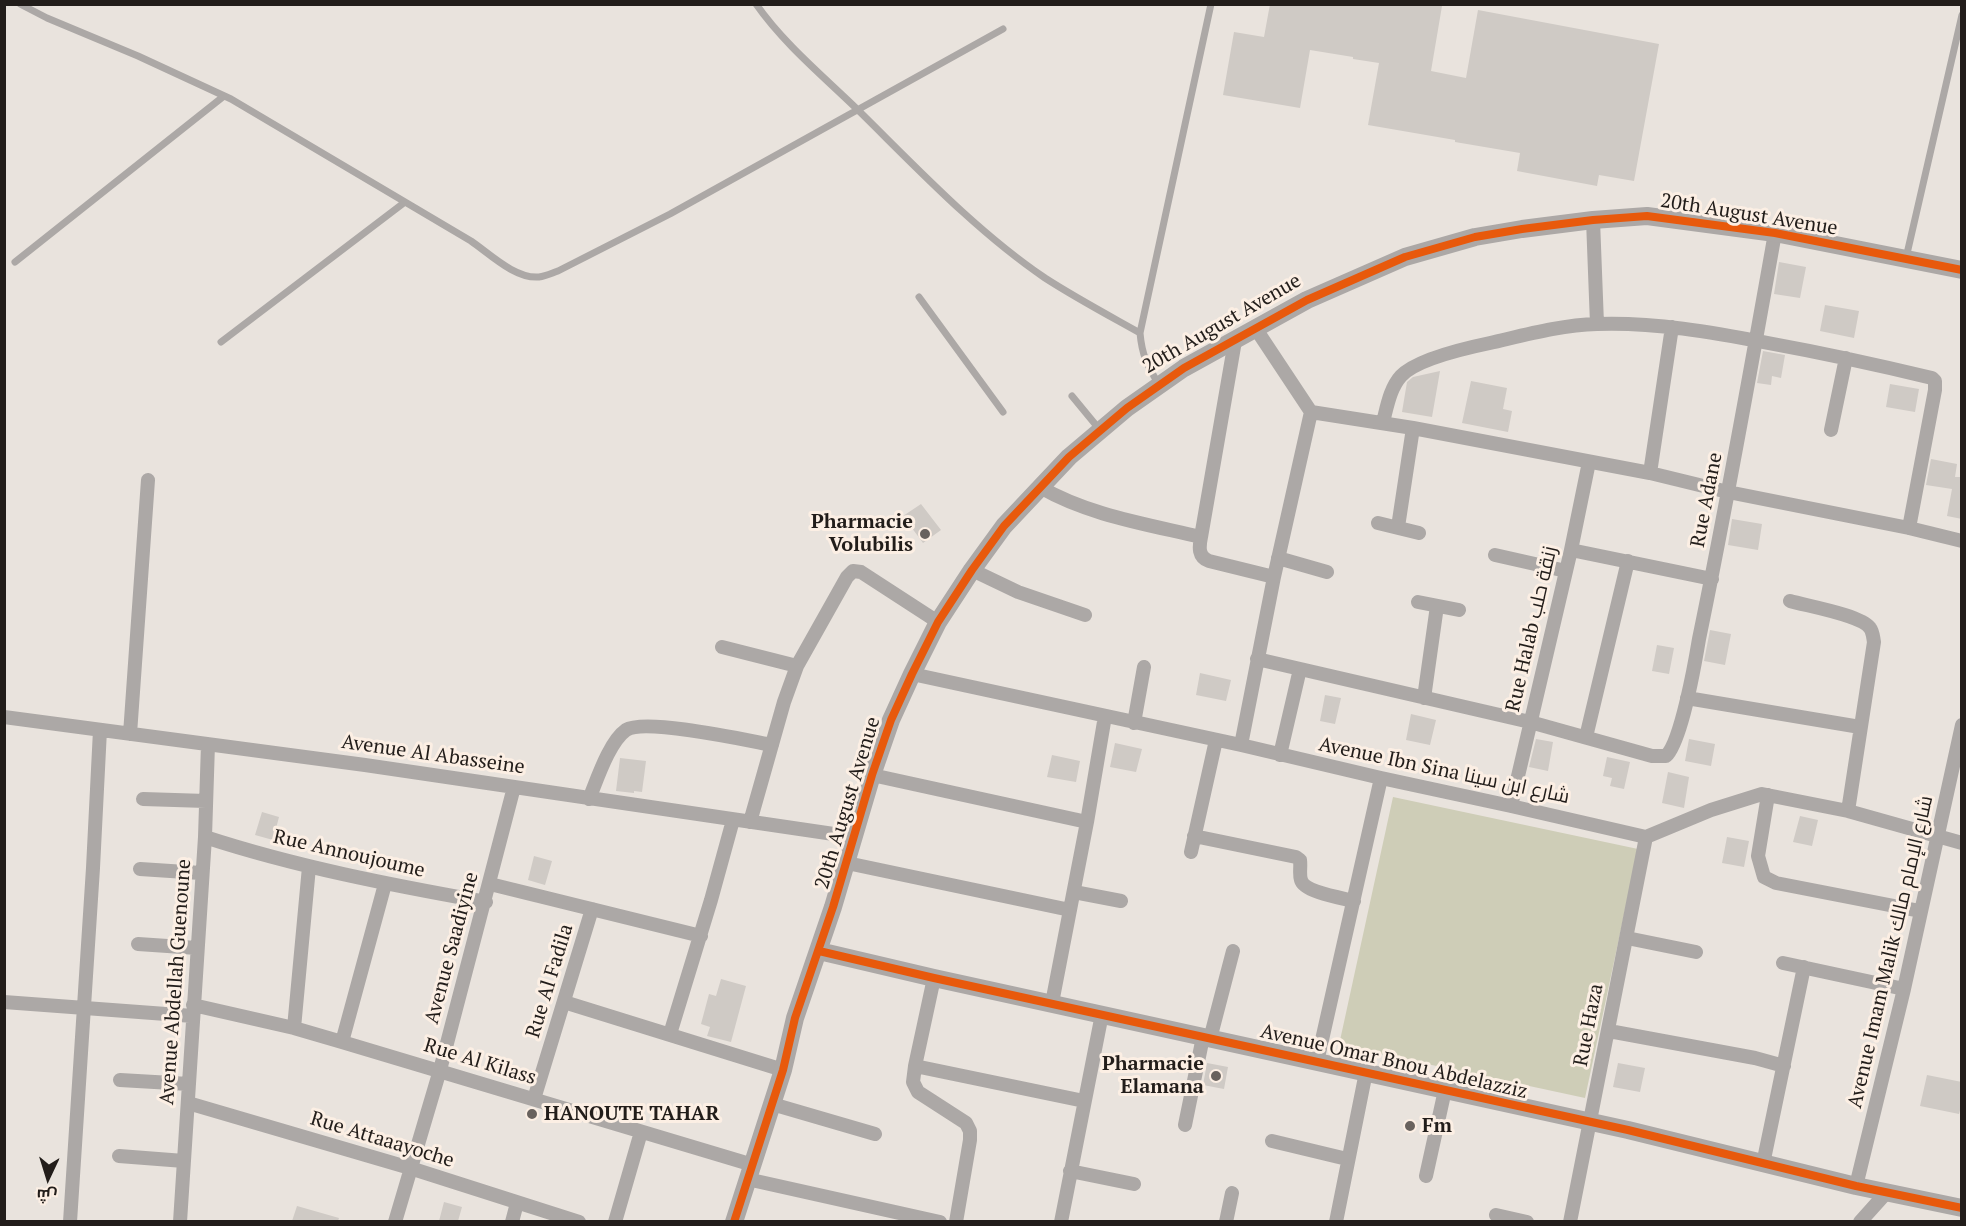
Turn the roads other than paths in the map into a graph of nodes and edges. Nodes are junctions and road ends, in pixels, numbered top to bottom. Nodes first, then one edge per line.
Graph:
1 (20, 4) edge
2 (756, 4) edge
3 (1211, 4) edge
4 (1962, 15) edge
5 (1003, 29) dead end
6 (1960, 31) edge
7 (224, 96) junction
8 (858, 110) junction
9 (405, 202) junction
10 (1593, 220) junction
11 (1775, 233) junction
12 (1906, 258) junction
13 (15, 262) dead end
14 (1962, 270) edge
15 (919, 297) dead end
16 (1596, 324) junction
17 (1672, 327) junction
18 (1256, 329) junction
19 (1140, 333) junction
20 (1756, 340) junction
21 (1234, 341) junction
22 (221, 342) dead end
23 (1846, 358) junction
24 (1159, 384) junction
25 (1072, 396) dead end
26 (1003, 412) dead end
27 (1311, 412) junction
28 (1383, 422) junction
29 (1413, 428) junction
30 (1100, 430) junction
31 (1831, 430) dead end
32 (1589, 462) junction
33 (1650, 473) junction
34 (148, 480) dead end
35 (1040, 487) junction
36 (1728, 492) junction
37 (1378, 523) dead end
38 (1398, 527) junction
39 (1909, 528) junction
40 (1419, 533) dead end
41 (1201, 537) junction
42 (1962, 541) edge
43 (1571, 550) junction
44 (1495, 555) dead end
45 (1278, 558) junction
46 (1628, 561) junction
47 (972, 570) junction
48 (1566, 571) junction
49 (1327, 572) dead end
50 (1274, 577) junction
51 (1712, 579) junction
52 (1418, 602) dead end
53 (1790, 602) dead end
54 (1437, 606) junction
55 (1459, 610) dead end
56 (1085, 615) dead end
57 (938, 622) junction
58 (722, 647) dead end
59 (1257, 659) junction
60 (797, 666) junction
61 (1144, 667) dead end
62 (1300, 669) junction
63 (912, 674) junction
64 (1424, 698) junction
65 (1687, 698) junction
66 (1105, 716) junction
67 (4, 717) edge
68 (1530, 722) junction
69 (1134, 723) junction
70 (1962, 725) edge
71 (1860, 728) junction
72 (99, 730) junction
73 (130, 734) junction
74 (1586, 737) junction
75 (1216, 740) junction
76 (208, 744) junction
77 (772, 745) junction
78 (1241, 745) junction
79 (1280, 755) junction
80 (872, 775) junction
81 (1381, 778) junction
82 (514, 787) junction
83 (1768, 795) junction
84 (142, 799) dead end
85 (589, 799) junction
86 (206, 801) junction
87 (1511, 806) junction
88 (1848, 811) junction
89 (733, 820) junction
90 (750, 822) junction
91 (1087, 822) junction
92 (1194, 836) junction
93 (205, 837) junction
94 (854, 837) junction
95 (1646, 837) junction
96 (1938, 837) junction
97 (1962, 843) edge
98 (1191, 852) dead end
99 (847, 862) junction
100 (309, 867) junction
101 (140, 869) dead end
102 (201, 873) junction
103 (385, 884) junction
104 (490, 884) junction
105 (1074, 892) junction
106 (1121, 901) dead end
107 (1354, 901) junction
108 (486, 902) junction
109 (592, 909) junction
110 (1070, 910) junction
111 (1920, 911) junction
112 (701, 936) junction
113 (1627, 938) junction
114 (138, 945) dead end
115 (197, 948) junction
116 (819, 951) junction
117 (1233, 951) dead end
118 (1696, 952) dead end
119 (1783, 963) dead end
120 (1804, 967) junction
121 (934, 978) junction
122 (1904, 989) junction
123 (4, 1002) edge
124 (564, 1002) junction
125 (1052, 1003) junction
126 (83, 1008) junction
127 (193, 1010) junction
128 (1102, 1014) junction
129 (294, 1028) junction
130 (1609, 1031) junction
131 (670, 1034) junction
132 (1206, 1038) junction
133 (342, 1042) junction
134 (1317, 1062) junction
135 (915, 1066) junction
136 (1784, 1066) junction
137 (440, 1070) junction
138 (783, 1070) junction
139 (1366, 1072) junction
140 (120, 1080) dead end
141 (189, 1084) junction
142 (1445, 1090) junction
143 (534, 1099) junction
144 (1084, 1101) junction
145 (188, 1103) junction
146 (772, 1104) junction
147 (1589, 1122) junction
148 (1185, 1125) dead end
149 (641, 1132) junction
150 (875, 1134) dead end
151 (1272, 1141) dead end
152 (119, 1156) dead end
153 (1347, 1159) junction
154 (184, 1161) junction
155 (1763, 1164) junction
156 (411, 1168) junction
157 (1071, 1171) junction
158 (750, 1172) junction
159 (1426, 1176) dead end
160 (1134, 1184) dead end
161 (1857, 1186) junction
162 (1232, 1193) dead end
163 (1887, 1193) junction
164 (517, 1203) junction
165 (1962, 1208) edge
166 (1496, 1215) dead end
167 (183, 1220) edge
168 (70, 1221) edge
169 (394, 1221) edge
170 (512, 1221) edge
171 (579, 1221) edge
172 (615, 1221) edge
173 (734, 1221) edge
174 (940, 1221) edge
175 (956, 1221) edge
176 (1061, 1221) edge
177 (1226, 1221) edge
178 (1336, 1221) edge
179 (1527, 1221) edge
180 (1570, 1221) edge
181 (1860, 1221) edge

1 - 7 lane
2 - 8 lane
3 - 19 lane
4 - 6 lane
5 - 8 lane
6 - 12 lane
7 - 9 lane
7 - 13 lane
8 - 9 lane
8 - 19 lane
9 - 22 lane
10 - 11 street, 20th August Avenue
10 - 16 street
10 - 18 street, 20th August Avenue
11 - 12 street, 20th August Avenue
11 - 20 street, Rue Adane
12 - 14 street, 20th August Avenue
15 - 26 lane
16 - 17 street
16 - 28 street
17 - 20 street
17 - 33 street
18 - 21 street, 20th August Avenue
18 - 27 street
19 - 24 lane
20 - 23 street
20 - 36 street, Rue Adane
21 - 24 street, 20th August Avenue
21 - 41 street
23 - 31 street
23 - 39 street
24 - 30 street, 20th August Avenue
25 - 30 lane
27 - 28 street
27 - 45 street
28 - 29 street
29 - 32 street
29 - 38 street
30 - 35 street, 20th August Avenue
32 - 33 street
32 - 43 street, Rue Halab زنقة حلب
33 - 36 street
34 - 73 street
35 - 41 street
35 - 47 street, 20th August Avenue
36 - 39 street
36 - 51 street, Rue Adane
37 - 38 street
38 - 40 street
39 - 42 street
41 - 50 street
43 - 46 street
43 - 48 street, Rue Halab زنقة حلب
44 - 48 street
45 - 49 street
45 - 50 street
46 - 51 street
46 - 74 street
47 - 56 street
47 - 57 street, 20th August Avenue
48 - 68 street, Rue Halab زنقة حلب
50 - 59 street
51 - 65 street, Rue Adane
52 - 54 street
53 - 71 street
54 - 55 street
54 - 64 street
57 - 60 street
57 - 63 street, 20th August Avenue
58 - 60 street
59 - 62 street
59 - 78 street
60 - 77 street
61 - 69 street
62 - 64 street
62 - 79 street
63 - 66 street, Avenue Ibn Sina شارع ابن سينا
63 - 80 street, 20th August Avenue
64 - 68 street
65 - 71 street
65 - 74 street, Rue Adane
66 - 69 street, Avenue Ibn Sina شارع ابن سينا
66 - 91 street
67 - 72 street, Avenue Al Abasseine
68 - 74 street
68 - 87 street, Rue Halab زنقة حلب
69 - 75 street, Avenue Ibn Sina شارع ابن سينا
70 - 96 street, Avenue Imam Malik شارع الإمام مالك
71 - 88 street
72 - 73 street, Avenue Al Abasseine
72 - 126 street
73 - 76 street, Avenue Al Abasseine
75 - 78 street, Avenue Ibn Sina شارع ابن سينا
75 - 92 street
76 - 82 street, Avenue Al Abasseine
76 - 86 street, Avenue Abdellah Guenoune
77 - 85 street
77 - 90 street
78 - 79 street, Avenue Ibn Sina شارع ابن سينا
79 - 81 street, Avenue Ibn Sina شارع ابن سينا
80 - 91 street
80 - 94 street, 20th August Avenue
81 - 87 street, Avenue Ibn Sina شارع ابن سينا
81 - 107 street
82 - 85 street, Avenue Al Abasseine
82 - 104 street, Avenue Saadiyine
83 - 88 street
83 - 95 street
83 - 111 street
84 - 86 street
85 - 89 street, Avenue Al Abasseine
86 - 93 street, Avenue Abdellah Guenoune
87 - 95 street, Avenue Ibn Sina شارع ابن سينا
88 - 96 street
89 - 90 street, Avenue Al Abasseine
89 - 112 street
90 - 94 street, Avenue Al Abasseine
91 - 105 street
92 - 98 street
92 - 107 street
93 - 100 street, Rue Annoujoume
93 - 102 street, Avenue Abdellah Guenoune
94 - 99 street, 20th August Avenue
95 - 113 street, Rue Haza
96 - 97 street
96 - 111 street, Avenue Imam Malik شارع الإمام مالك
99 - 110 street
99 - 116 street, 20th August Avenue
100 - 103 street, Rue Annoujoume
100 - 129 street
101 - 102 street
102 - 115 street, Avenue Abdellah Guenoune
103 - 108 street, Rue Annoujoume
103 - 133 street
104 - 108 street, Avenue Saadiyine
104 - 109 street
105 - 106 street
105 - 110 street
107 - 134 street
108 - 137 street, Avenue Saadiyine
109 - 112 street
109 - 124 street, Rue Al Fadila
110 - 125 street
111 - 122 street, Avenue Imam Malik شارع الإمام مالك
112 - 131 street
113 - 118 street
113 - 130 street, Rue Haza
114 - 115 street
115 - 127 street, Avenue Abdellah Guenoune
116 - 121 street, Avenue Omar Bnou Abdelazziz
116 - 138 street, 20th August Avenue
117 - 132 street
119 - 120 street
120 - 122 street
120 - 136 street
121 - 125 street, Avenue Omar Bnou Abdelazziz
121 - 135 street
122 - 161 street, Avenue Imam Malik شارع الإمام مالك
123 - 126 street, Rue Al Kilass
124 - 131 street
124 - 143 street, Rue Al Fadila
125 - 128 street, Avenue Omar Bnou Abdelazziz
126 - 127 street, Rue Al Kilass
126 - 168 street
127 - 129 street, Rue Al Kilass
127 - 141 street, Avenue Abdellah Guenoune
128 - 132 street, Avenue Omar Bnou Abdelazziz
128 - 144 street
129 - 133 street, Rue Al Kilass
130 - 136 street
130 - 147 street, Rue Haza
131 - 138 street
132 - 134 street, Avenue Omar Bnou Abdelazziz
132 - 148 street
133 - 137 street, Rue Al Kilass
134 - 139 street, Avenue Omar Bnou Abdelazziz
135 - 144 street
135 - 175 street
136 - 155 street
137 - 143 street, Rue Al Kilass
137 - 156 street, Avenue Saadiyine
138 - 146 street, 20th August Avenue
139 - 142 street, Avenue Omar Bnou Abdelazziz
139 - 153 street
140 - 141 street
141 - 145 street, Avenue Abdellah Guenoune
142 - 147 street, Avenue Omar Bnou Abdelazziz
142 - 159 street
143 - 149 street, Rue Al Kilass
144 - 157 street
145 - 154 street, Avenue Abdellah Guenoune
145 - 156 street, Rue Attaaayoche
146 - 150 street
146 - 158 street, 20th August Avenue
147 - 155 street, Avenue Omar Bnou Abdelazziz
147 - 180 street, Rue Haza
149 - 158 street, Rue Al Kilass
149 - 172 street
151 - 153 street
152 - 154 street
153 - 178 street
154 - 167 street, Avenue Abdellah Guenoune
155 - 161 street, Avenue Omar Bnou Abdelazziz
156 - 164 street, Rue Attaaayoche
156 - 169 street, Avenue Saadiyine
157 - 160 street
157 - 176 street
158 - 173 street, 20th August Avenue
158 - 174 street, Rue Al Kilass
161 - 163 street, Avenue Omar Bnou Abdelazziz
162 - 177 street
163 - 165 street, Avenue Omar Bnou Abdelazziz
163 - 181 street
164 - 170 street
164 - 171 street, Rue Attaaayoche
166 - 179 street

